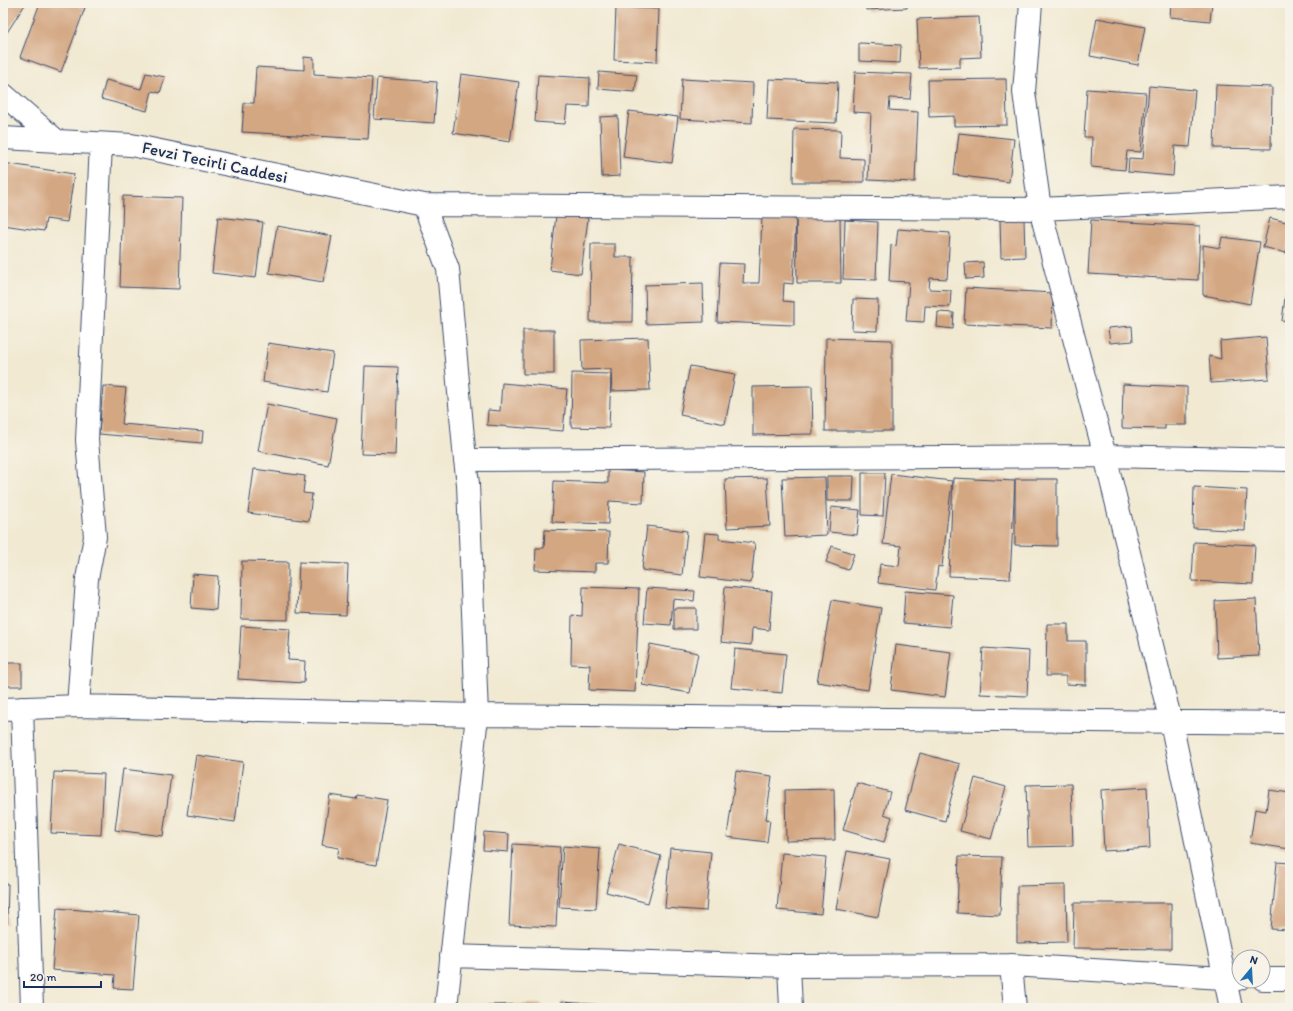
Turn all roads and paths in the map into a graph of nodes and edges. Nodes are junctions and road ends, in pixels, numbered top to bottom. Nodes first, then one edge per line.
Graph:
1 (1031, 3) edge
2 (3, 94) edge
3 (3, 138) edge
4 (58, 142) junction
5 (101, 144) junction
6 (1290, 197) edge
7 (424, 205) junction
8 (1040, 209) junction
9 (1105, 456) junction
10 (465, 460) junction
11 (1290, 460) edge
12 (78, 706) junction
13 (13, 708) edge
14 (477, 715) junction
15 (1172, 722) junction
16 (1290, 723) edge
17 (451, 956) junction
18 (1011, 965) junction
19 (789, 966) junction
20 (1231, 975) edge
21 (1231, 979) edge
22 (1271, 979) edge
23 (1290, 979) edge
24 (1232, 989) edge
25 (32, 1008) edge
26 (446, 1008) edge
27 (792, 1008) edge
28 (1015, 1008) edge
29 (1231, 1008) edge

1 - 8 street
2 - 4 street
3 - 4 street, Fevzi Tecirli Caddesi
4 - 5 street, Fevzi Tecirli Caddesi
5 - 7 street, Fevzi Tecirli Caddesi
5 - 12 street
6 - 8 street, Fevzi Tecirli Caddesi
7 - 8 street, Fevzi Tecirli Caddesi
7 - 10 street
8 - 9 street
9 - 10 street
9 - 11 street
9 - 15 street
10 - 14 street
12 - 13 street
12 - 14 street
13 - 25 street
14 - 15 street
14 - 17 street
15 - 16 street
15 - 20 street
17 - 19 street
17 - 26 street
18 - 19 street
18 - 21 street
18 - 28 street
19 - 27 street
22 - 23 street
24 - 29 street

